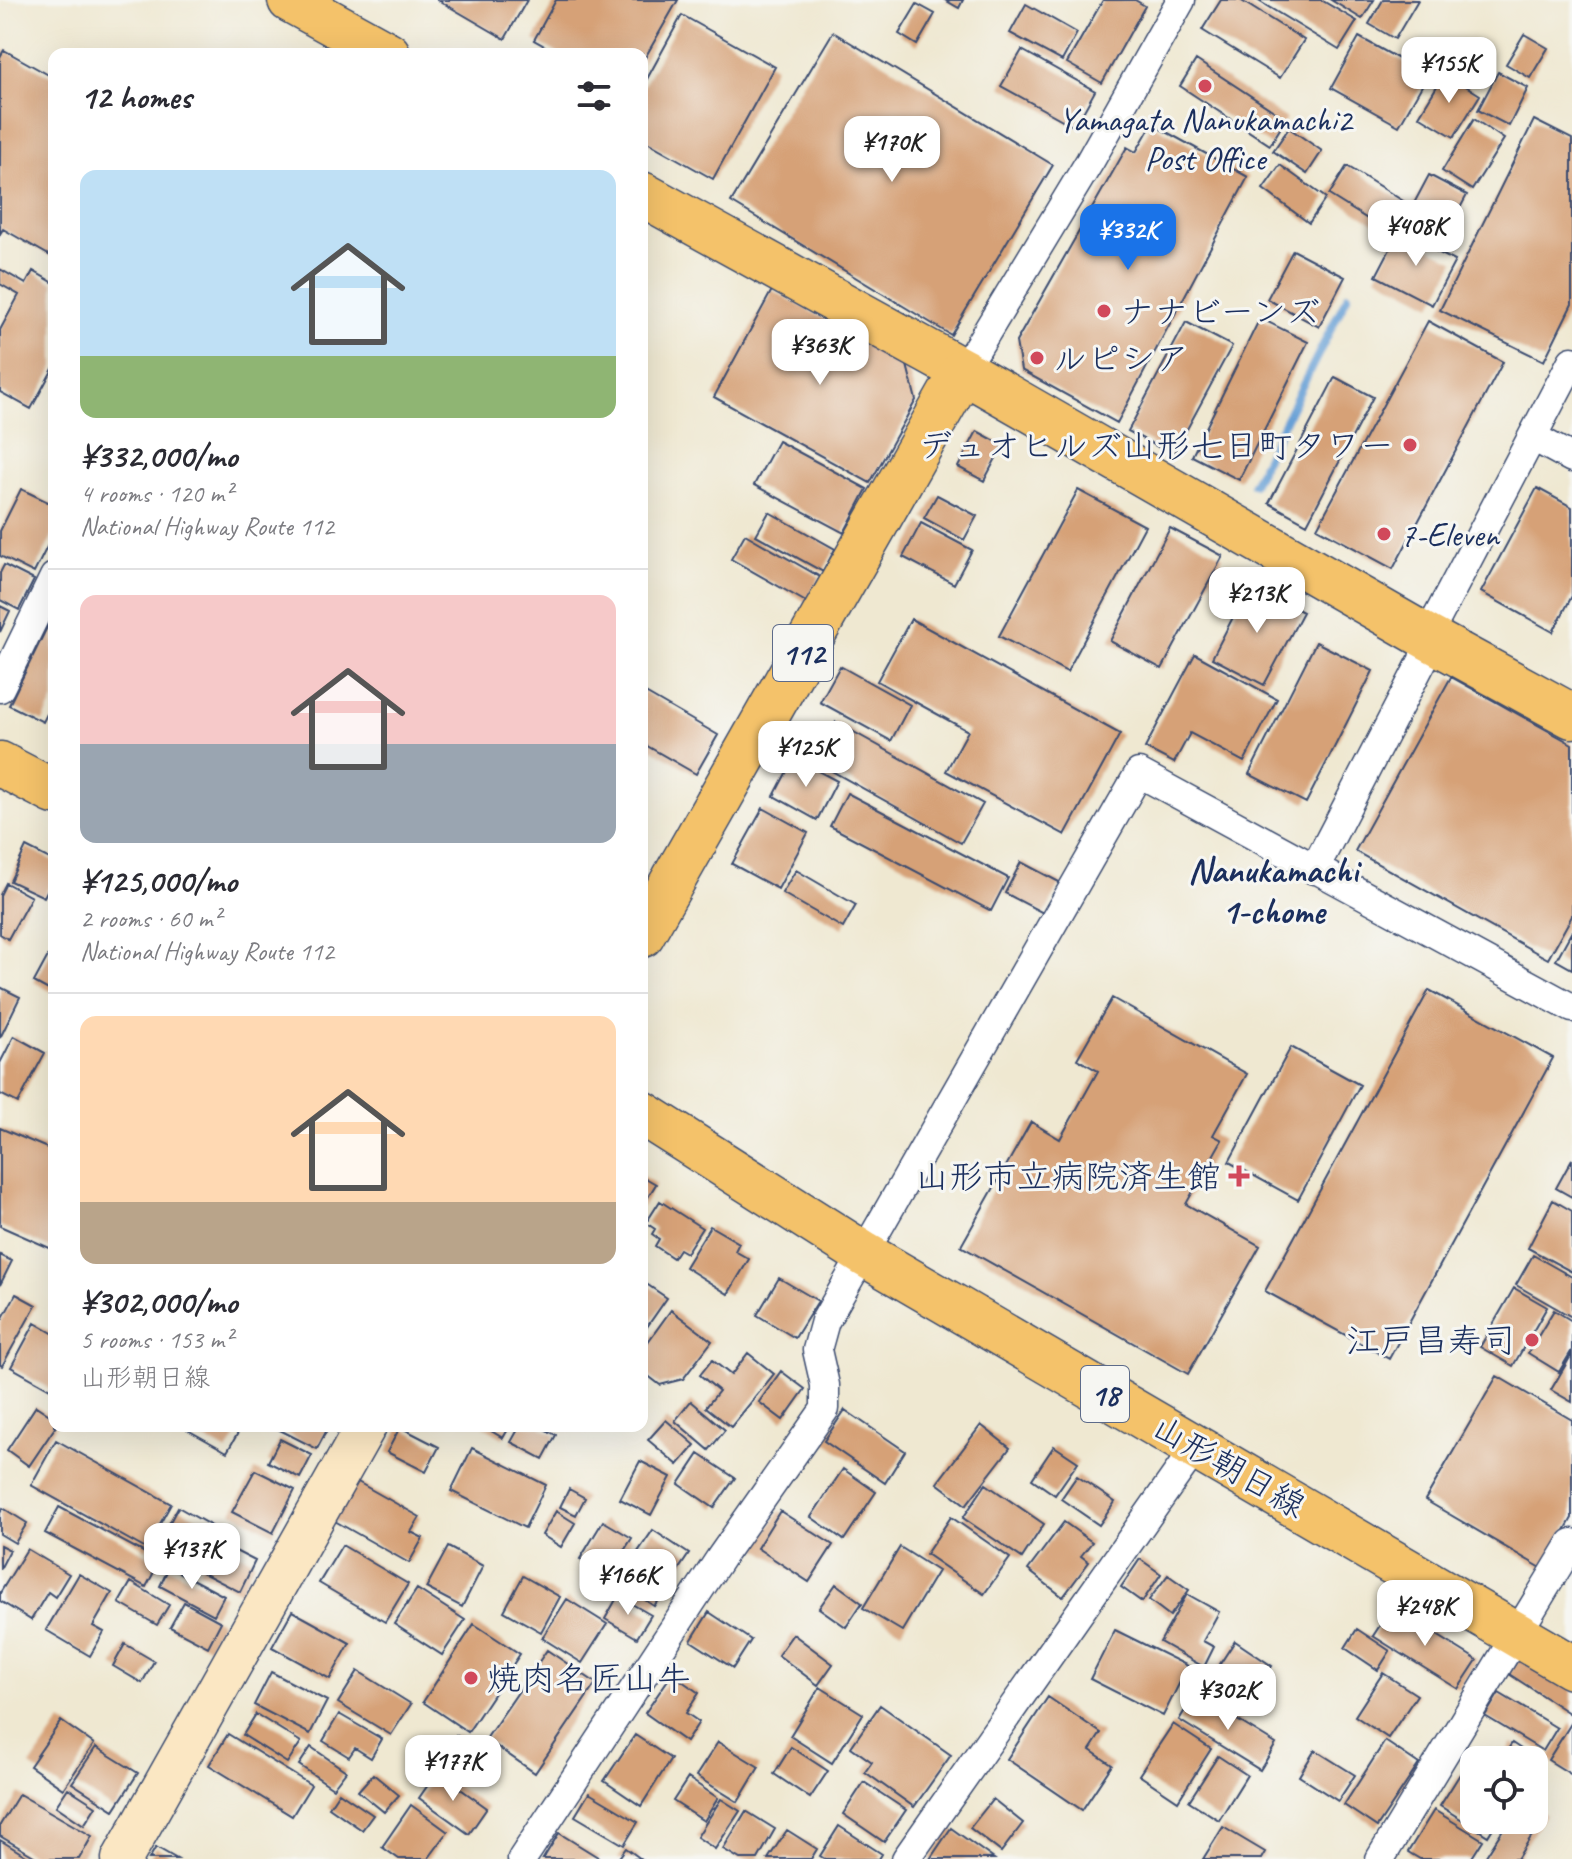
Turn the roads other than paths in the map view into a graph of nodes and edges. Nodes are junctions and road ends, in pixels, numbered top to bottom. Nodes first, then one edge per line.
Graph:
1 (290, 0) edge
2 (1181, 0) edge
3 (377, 48) edge
4 (648, 208) edge
5 (1572, 361) edge
6 (963, 371) junction
7 (1533, 437) junction
8 (1572, 458) edge
9 (48, 589) edge
10 (1427, 637) junction
11 (0, 688) edge
12 (1572, 716) edge
13 (0, 764) edge
14 (48, 789) edge
15 (1314, 870) junction
16 (648, 924) edge
17 (1572, 1008) edge
18 (648, 1117) edge
19 (864, 1254) junction
20 (363, 1432) edge
21 (1196, 1447) junction
22 (1572, 1543) edge
23 (1515, 1634) junction
24 (1572, 1667) edge
25 (122, 1859) edge
26 (522, 1859) edge
27 (906, 1859) edge
28 (1380, 1859) edge

1 - 3 main road
2 - 6 street
4 - 6 main road
5 - 7 street
6 - 10 main road
6 - 16 main road, 112
7 - 8 street
7 - 10 street
9 - 11 street
10 - 12 main road
10 - 15 street
13 - 14 main road
15 - 17 street
15 - 19 street
18 - 19 main road, 山形朝日線 / 18
19 - 21 main road, 山形朝日線 / 18
19 - 26 street
20 - 25 street
21 - 23 main road, 山形朝日線 / 18
21 - 27 street
22 - 23 street
23 - 24 main road, 山形朝日線 / 18
23 - 28 street

